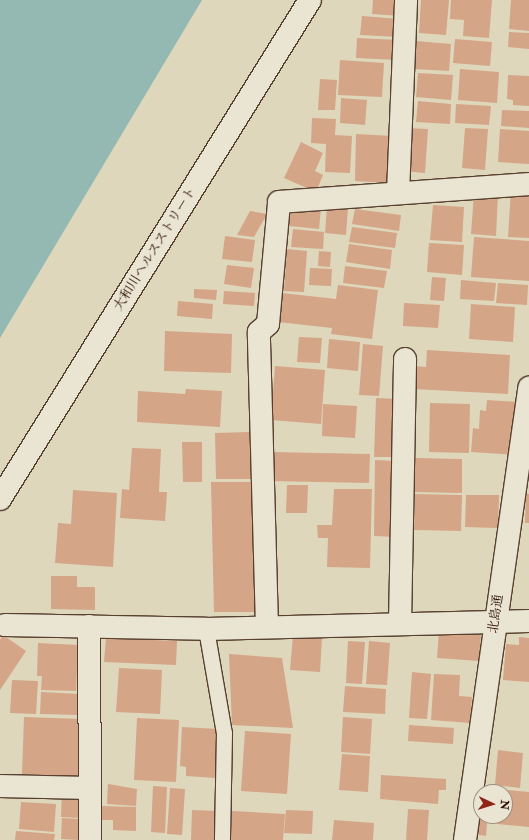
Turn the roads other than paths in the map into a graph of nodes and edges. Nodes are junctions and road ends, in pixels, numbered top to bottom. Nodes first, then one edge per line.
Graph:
1 (310, 0) edge
2 (406, 0) edge
3 (529, 184) edge
4 (398, 193) junction
5 (405, 359) dead end
6 (529, 388) edge
7 (0, 499) edge
8 (495, 621) junction
9 (529, 621) edge
10 (400, 624) junction
11 (5, 625) dead end
12 (88, 626) junction
13 (267, 627) junction
14 (206, 629) junction
15 (0, 786) edge
16 (90, 788) junction
17 (90, 840) edge
18 (222, 840) edge
19 (465, 840) edge

1 - 7 street, 大和川ヘルスストリート
2 - 4 street
3 - 4 street
4 - 13 street
5 - 10 street
6 - 8 street, 北島通
8 - 9 street
8 - 10 street
8 - 19 street, 北島通
10 - 13 street
11 - 12 street
12 - 14 street
12 - 16 street
13 - 14 street
14 - 18 lane
15 - 16 street
16 - 17 street

